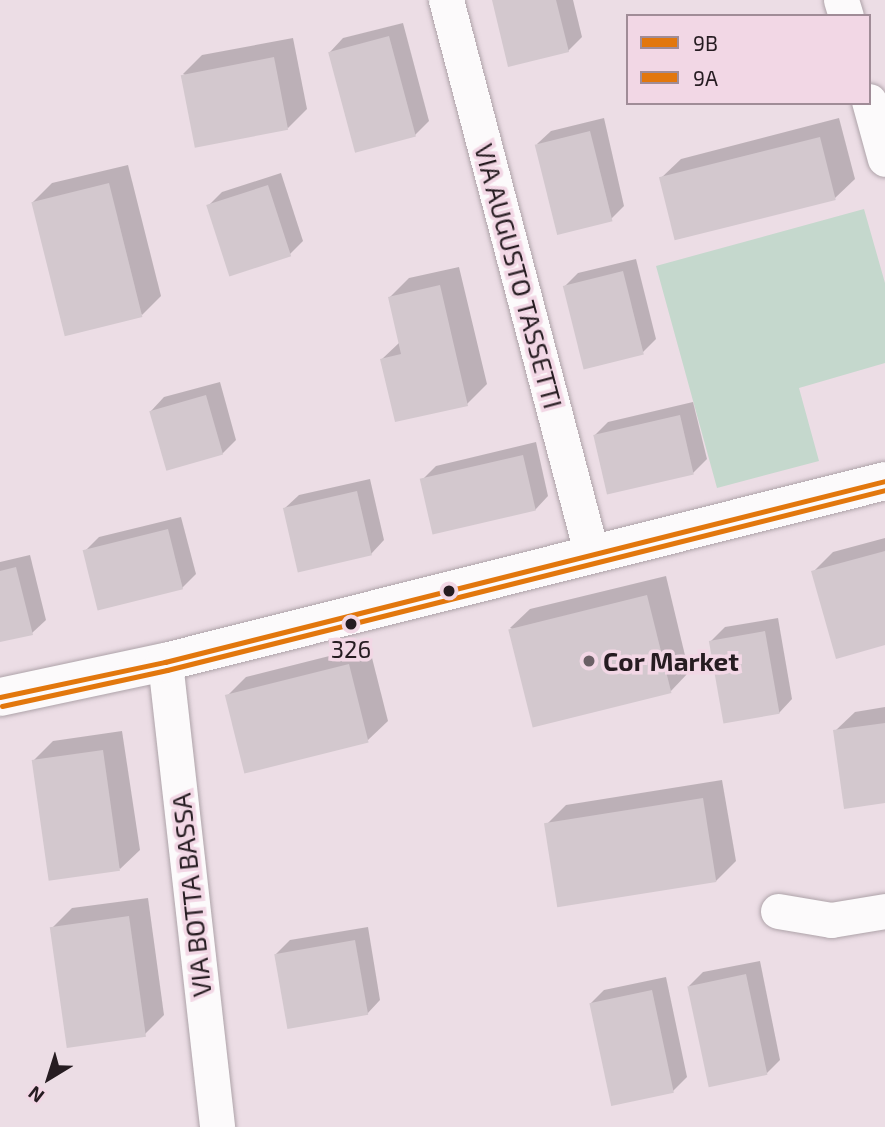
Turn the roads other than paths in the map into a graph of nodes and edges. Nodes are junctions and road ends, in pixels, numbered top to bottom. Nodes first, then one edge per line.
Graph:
1 (446, 0) edge
2 (870, 105) edge
3 (885, 159) edge
4 (885, 481) edge
5 (591, 552) junction
6 (165, 663) junction
7 (0, 697) edge
8 (885, 911) edge
9 (778, 912) dead end
10 (217, 1127) edge

1 - 5 street, VIA AUGUSTO TASSETTI
2 - 3 street
4 - 5 main road
5 - 6 main road
6 - 7 main road
6 - 10 street, VIA BOTTA BASSA
8 - 9 street

